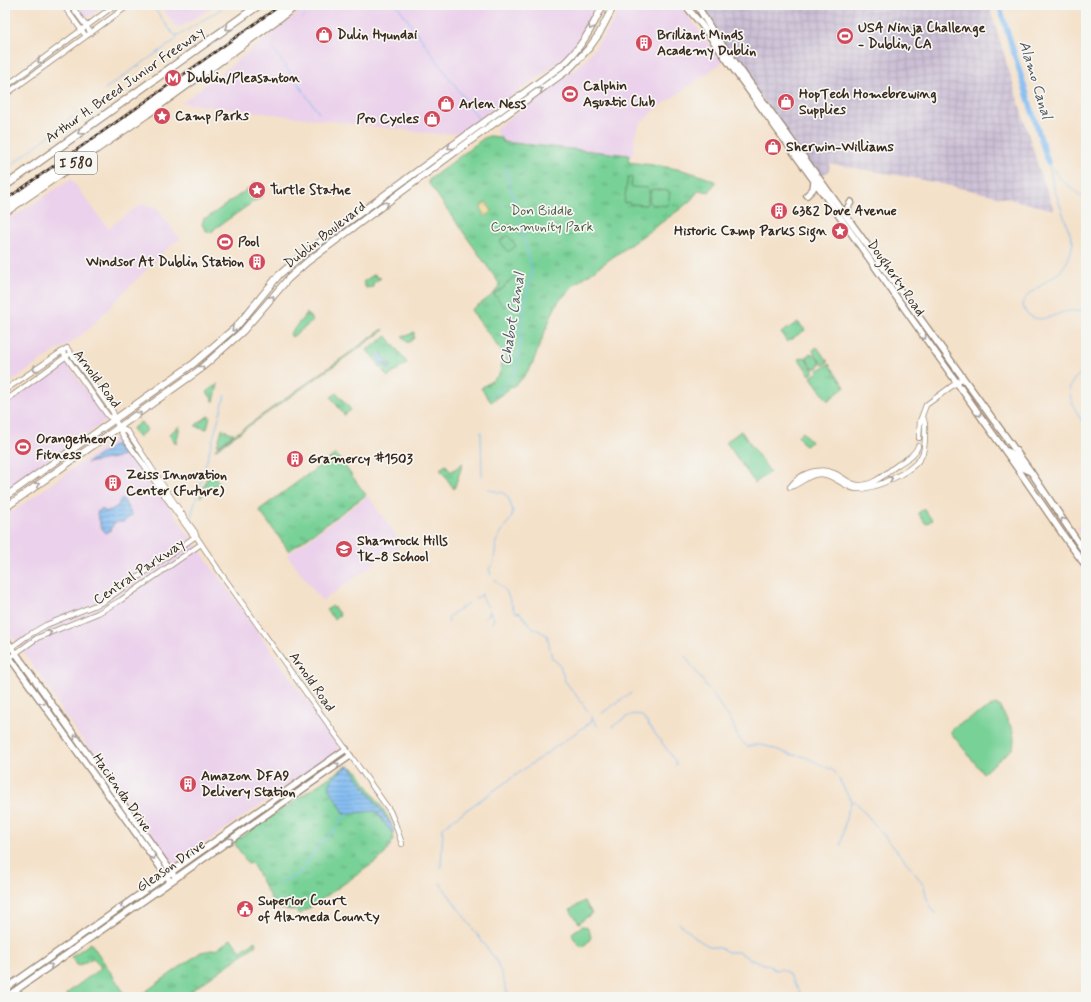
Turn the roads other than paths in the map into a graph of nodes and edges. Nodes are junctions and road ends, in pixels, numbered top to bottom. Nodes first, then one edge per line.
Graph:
1 (63, 5) edge
2 (71, 5) edge
3 (115, 5) edge
4 (129, 5) edge
5 (259, 5) edge
6 (288, 5) edge
7 (298, 5) edge
8 (603, 5) edge
9 (614, 5) edge
10 (685, 5) edge
11 (697, 5) edge
12 (86, 27) junction
13 (82, 30) junction
14 (91, 33) junction
15 (86, 36) junction
16 (714, 44) junction
17 (578, 48) junction
18 (729, 54) junction
19 (569, 69) junction
20 (5, 87) edge
21 (747, 89) junction
22 (5, 95) edge
23 (764, 103) junction
24 (814, 182) junction
25 (5, 186) edge
26 (806, 195) dead end
27 (852, 202) dead end
28 (5, 205) edge
29 (5, 212) edge
30 (847, 217) junction
31 (62, 351) junction
32 (71, 353) junction
33 (66, 357) junction
34 (963, 378) junction
35 (956, 382) junction
36 (5, 390) edge
37 (5, 401) edge
38 (922, 417) junction
39 (115, 420) junction
40 (120, 428) junction
41 (919, 438) dead end
42 (918, 446) dead end
43 (1004, 449) junction
44 (1031, 472) junction
45 (5, 497) edge
46 (5, 508) edge
47 (196, 536) junction
48 (201, 544) junction
49 (1086, 552) edge
50 (1083, 560) edge
51 (5, 638) edge
52 (11, 647) junction
53 (5, 651) edge
54 (16, 653) junction
55 (7, 659) edge
56 (54, 718) junction
57 (62, 718) junction
58 (346, 749) junction
59 (350, 756) junction
60 (402, 844) dead end
61 (172, 872) junction
62 (166, 876) junction
63 (173, 879) junction
64 (5, 989) edge
65 (6, 997) edge

1 - 13 street
2 - 12 street
3 - 12 street
4 - 14 street
5 -> 25 highway, Arthur H. Breed Junior Freeway / I 580
6 - 28 highway, I 580
7 - 29 highway, I 580
8 -> 17 main road, Dublin Boulevard
9 - 19 main road, Dublin Boulevard
10 - 16 main road, Dougherty Road
11 - 18 main road, Dougherty Road
12 - 13 street
12 - 14 street
13 - 15 street
13 -> 20 street
14 - 15 street
15 - 22 street
16 - 18 main road
16 - 21 main road, Dougherty Road
17 - 19 main road
17 -> 39 main road, Dublin Boulevard
18 - 23 main road, Dougherty Road
40 -> 19 main road, Dublin Boulevard
21 - 23 main road
21 - 24 main road, Dougherty Road
23 - 30 main road, Dougherty Road
24 - 26 main road
24 -> 35 main road, Dougherty Road
27 - 30 main road
30 - 34 main road, Dougherty Road
31 - 32 street, Arnold Road
31 - 33 street, Arnold Road
31 -> 36 street
32 - 33 street
32 - 39 street, Arnold Road
33 - 37 street
33 - 39 street, Arnold Road
34 - 35 street
34 - 44 main road, Dougherty Road
35 - 38 street
35 -> 43 main road, Dougherty Road
38 - 41 street
42 -> 38 street
39 - 40 street, Arnold Road
39 - 45 main road, Dublin Boulevard
46 -> 40 main road, Dublin Boulevard
40 - 47 street, Arnold Road
43 - 44 main road
43 - 50 main road, Dougherty Road
49 -> 44 main road, Dougherty Road
47 - 48 street, Arnold Road
47 - 52 street, Central Parkway
54 -> 48 street, Central Parkway
48 - 58 street, Arnold Road
49 - 50 street
51 - 52 main road, Hacienda Drive
52 - 53 street, Central Parkway
52 - 54 main road, Hacienda Drive
53 - 55 main road, Hacienda Drive
54 - 55 street, Central Parkway
54 - 57 main road, Hacienda Drive
55 -> 56 main road, Hacienda Drive
56 - 57 main road
56 -> 62 main road, Hacienda Drive
61 -> 57 main road, Hacienda Drive
58 - 59 street, Arnold Road
58 - 61 main road, Gleason Drive
59 - 60 street, Arnold Road
63 -> 59 main road, Gleason Drive
61 - 62 main road, Gleason Drive
61 - 63 main road, Hacienda Drive
62 - 63 main road, Hacienda Drive
62 -> 64 main road, Gleason Drive
65 -> 63 main road, Gleason Drive

